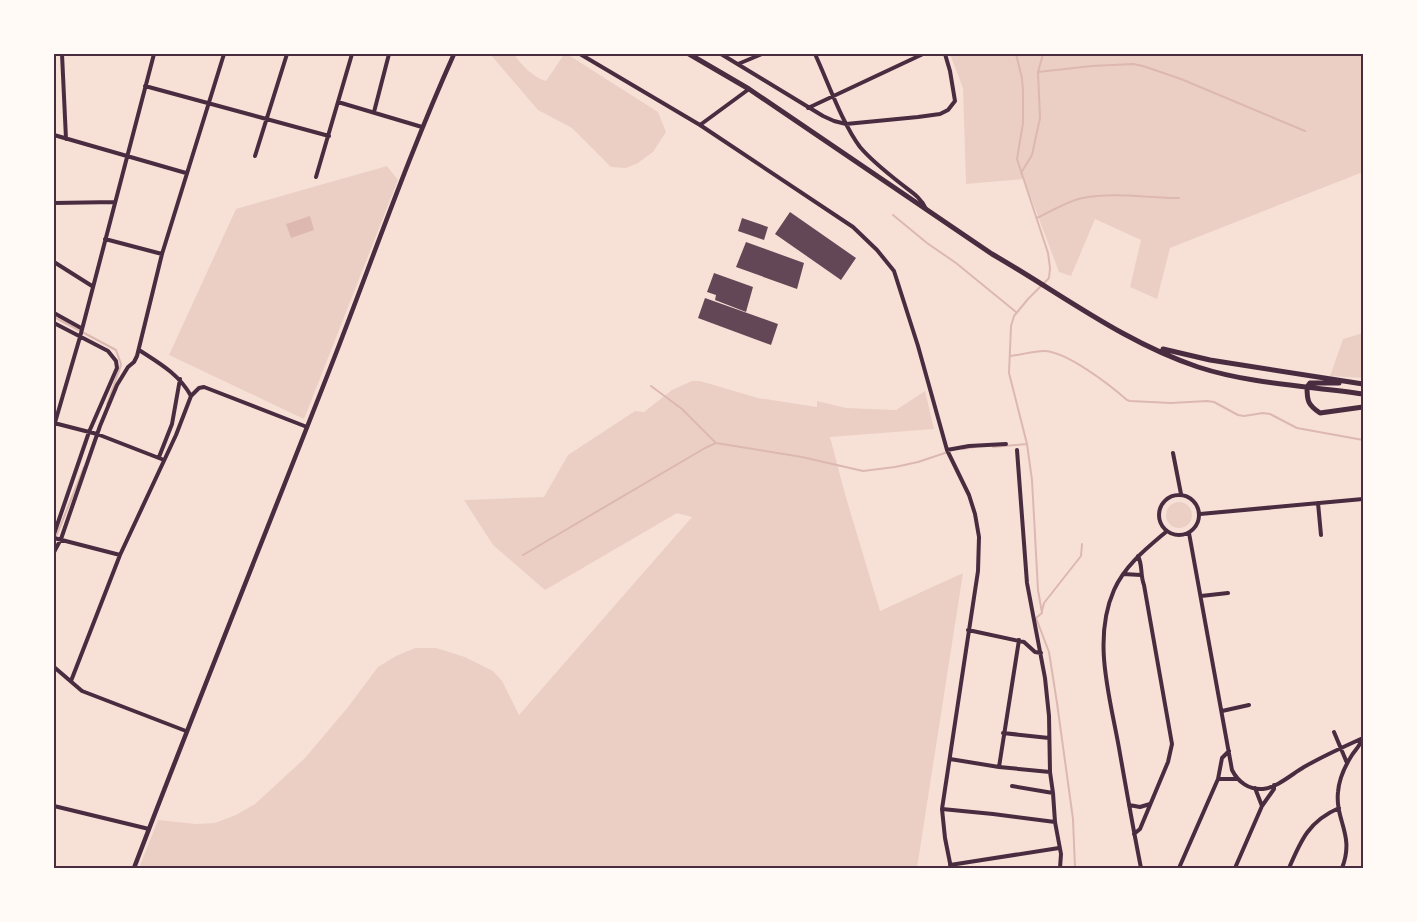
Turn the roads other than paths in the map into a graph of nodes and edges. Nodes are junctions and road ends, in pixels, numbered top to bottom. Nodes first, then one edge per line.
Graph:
1 (62, 54) edge
2 (154, 54) edge
3 (224, 54) edge
4 (287, 54) edge
5 (352, 54) edge
6 (389, 54) edge
7 (580, 54) edge
8 (689, 54) edge
9 (721, 54) edge
10 (762, 54) edge
11 (815, 54) edge
12 (923, 54) edge
13 (945, 54) edge
14 (453, 55) edge
15 (738, 64) junction
16 (145, 86) junction
17 (749, 89) junction
18 (834, 96) junction
19 (338, 102) junction
20 (208, 103) junction
21 (808, 108) junction
22 (374, 112) junction
23 (266, 119) junction
24 (846, 124) junction
25 (700, 125) junction
26 (422, 127) junction
27 (54, 135) edge
28 (329, 136) junction
29 (66, 139) junction
30 (256, 156) dead end
31 (128, 157) junction
32 (186, 173) junction
33 (316, 177) dead end
34 (115, 202) junction
35 (54, 203) edge
36 (926, 210) junction
37 (105, 239) junction
38 (162, 254) junction
39 (54, 262) edge
40 (92, 286) junction
41 (54, 313) edge
42 (54, 323) edge
43 (81, 328) junction
44 (80, 337) junction
45 (1147, 346) junction
46 (139, 350) junction
47 (180, 379) junction
48 (1356, 382) junction
49 (1363, 384) edge
50 (1307, 387) junction
51 (1363, 394) edge
52 (191, 396) junction
53 (1363, 407) edge
54 (54, 424) edge
55 (307, 427) junction
56 (89, 432) junction
57 (97, 434) junction
58 (1006, 444) dead end
59 (946, 450) junction
60 (1017, 450) dead end
61 (1173, 453) dead end
62 (162, 458) junction
63 (1182, 494) junction
64 (1363, 498) edge
65 (1318, 503) junction
66 (1200, 514) junction
67 (1167, 531) junction
68 (1189, 533) junction
69 (1321, 535) dead end
70 (54, 536) edge
71 (61, 539) junction
72 (54, 552) edge
73 (120, 555) junction
74 (1138, 556) junction
75 (1123, 574) junction
76 (1141, 575) junction
77 (1228, 593) dead end
78 (1201, 596) junction
79 (968, 630) junction
80 (1019, 640) junction
81 (1041, 652) junction
82 (54, 667) edge
83 (71, 681) junction
84 (1250, 705) dead end
85 (1222, 711) junction
86 (186, 731) junction
87 (1334, 732) dead end
88 (1004, 733) junction
89 (1049, 738) junction
90 (1363, 739) edge
91 (1341, 748) junction
92 (1229, 751) junction
93 (950, 759) junction
94 (1347, 764) junction
95 (999, 767) junction
96 (1050, 772) junction
97 (1218, 778) junction
98 (1237, 778) junction
99 (1274, 785) junction
100 (1012, 786) dead end
101 (1255, 788) junction
102 (1053, 793) junction
103 (1150, 804) junction
104 (1129, 805) junction
105 (54, 806) edge
106 (1262, 806) junction
107 (1339, 808) junction
108 (942, 810) junction
109 (1055, 822) junction
110 (149, 829) junction
111 (1134, 834) junction
112 (1060, 848) junction
113 (950, 867) edge
114 (134, 868) edge
115 (1060, 868) edge
116 (1141, 868) edge
117 (1179, 868) edge
118 (1235, 868) edge
119 (1289, 868) edge
120 (1342, 868) edge

1 - 29 street
2 - 16 street
3 - 20 street
4 - 23 street
5 - 19 street
6 - 22 street
7 - 25 street
8 - 17 main road
9 - 15 street
10 - 15 street
11 - 18 street
12 - 18 street
13 - 24 street
14 - 26 street
15 - 21 street
16 - 20 street
16 - 31 street
17 - 25 street
17 - 36 main road
18 - 21 street
18 - 24 street
19 - 22 street
19 - 28 street
20 - 23 street
20 - 32 street
21 - 24 street
22 - 26 street
23 - 28 street
23 - 30 street
24 - 36 street
25 - 59 street
26 - 55 street
27 - 29 street
28 - 33 street
29 - 31 street
31 - 32 street
31 - 34 street
32 - 38 street
34 - 35 street
34 - 37 street
36 - 45 main road
37 - 38 street
37 - 40 street
38 - 46 street
39 - 40 street
40 - 43 street
41 - 43 street
42 - 44 street
43 - 44 street
44 - 54 street
44 - 56 street
45 - 48 main road
45 - 50 main road
46 - 47 street
46 - 57 street
47 - 52 street
47 - 62 street
48 - 49 main road
48 - 50 main road
50 - 51 main road
50 - 53 main road
52 - 55 street
52 - 62 street
54 - 56 street
55 - 86 street
56 - 57 street
56 - 70 street
57 - 62 street
57 - 71 street
58 - 59 street
59 - 79 street
60 - 81 street
61 - 63 street
62 - 73 street
63 - 66 street
63 - 67 street
64 - 65 street
65 - 66 street
65 - 69 street
66 - 68 street
67 - 68 street
67 - 74 street
68 - 78 street
70 - 71 street
71 - 72 street
71 - 73 street
73 - 83 street
74 - 75 street
74 - 76 street
75 - 76 street
75 - 104 street
76 - 103 street
77 - 78 street
78 - 85 street
79 - 80 street
79 - 93 street
80 - 81 street
80 - 88 street
81 - 89 street
82 - 83 street
83 - 86 street
84 - 85 street
85 - 92 street
86 - 110 street
87 - 91 street
88 - 89 street
88 - 95 street
89 - 96 street
90 - 91 street
90 - 94 street
91 - 94 street
91 - 99 street
92 - 97 street
92 - 98 street
93 - 95 street
93 - 108 street
94 - 107 street
95 - 96 street
96 - 102 street
97 - 98 street
97 - 117 street
98 - 101 street
99 - 101 street
99 - 106 street
100 - 102 street
101 - 106 street
102 - 109 street
103 - 104 street
103 - 111 street
104 - 111 street
105 - 110 street
106 - 118 street
107 - 119 street
107 - 120 street
108 - 109 street
108 - 113 street
109 - 112 street
110 - 114 street
111 - 116 street
112 - 113 street
112 - 115 street

